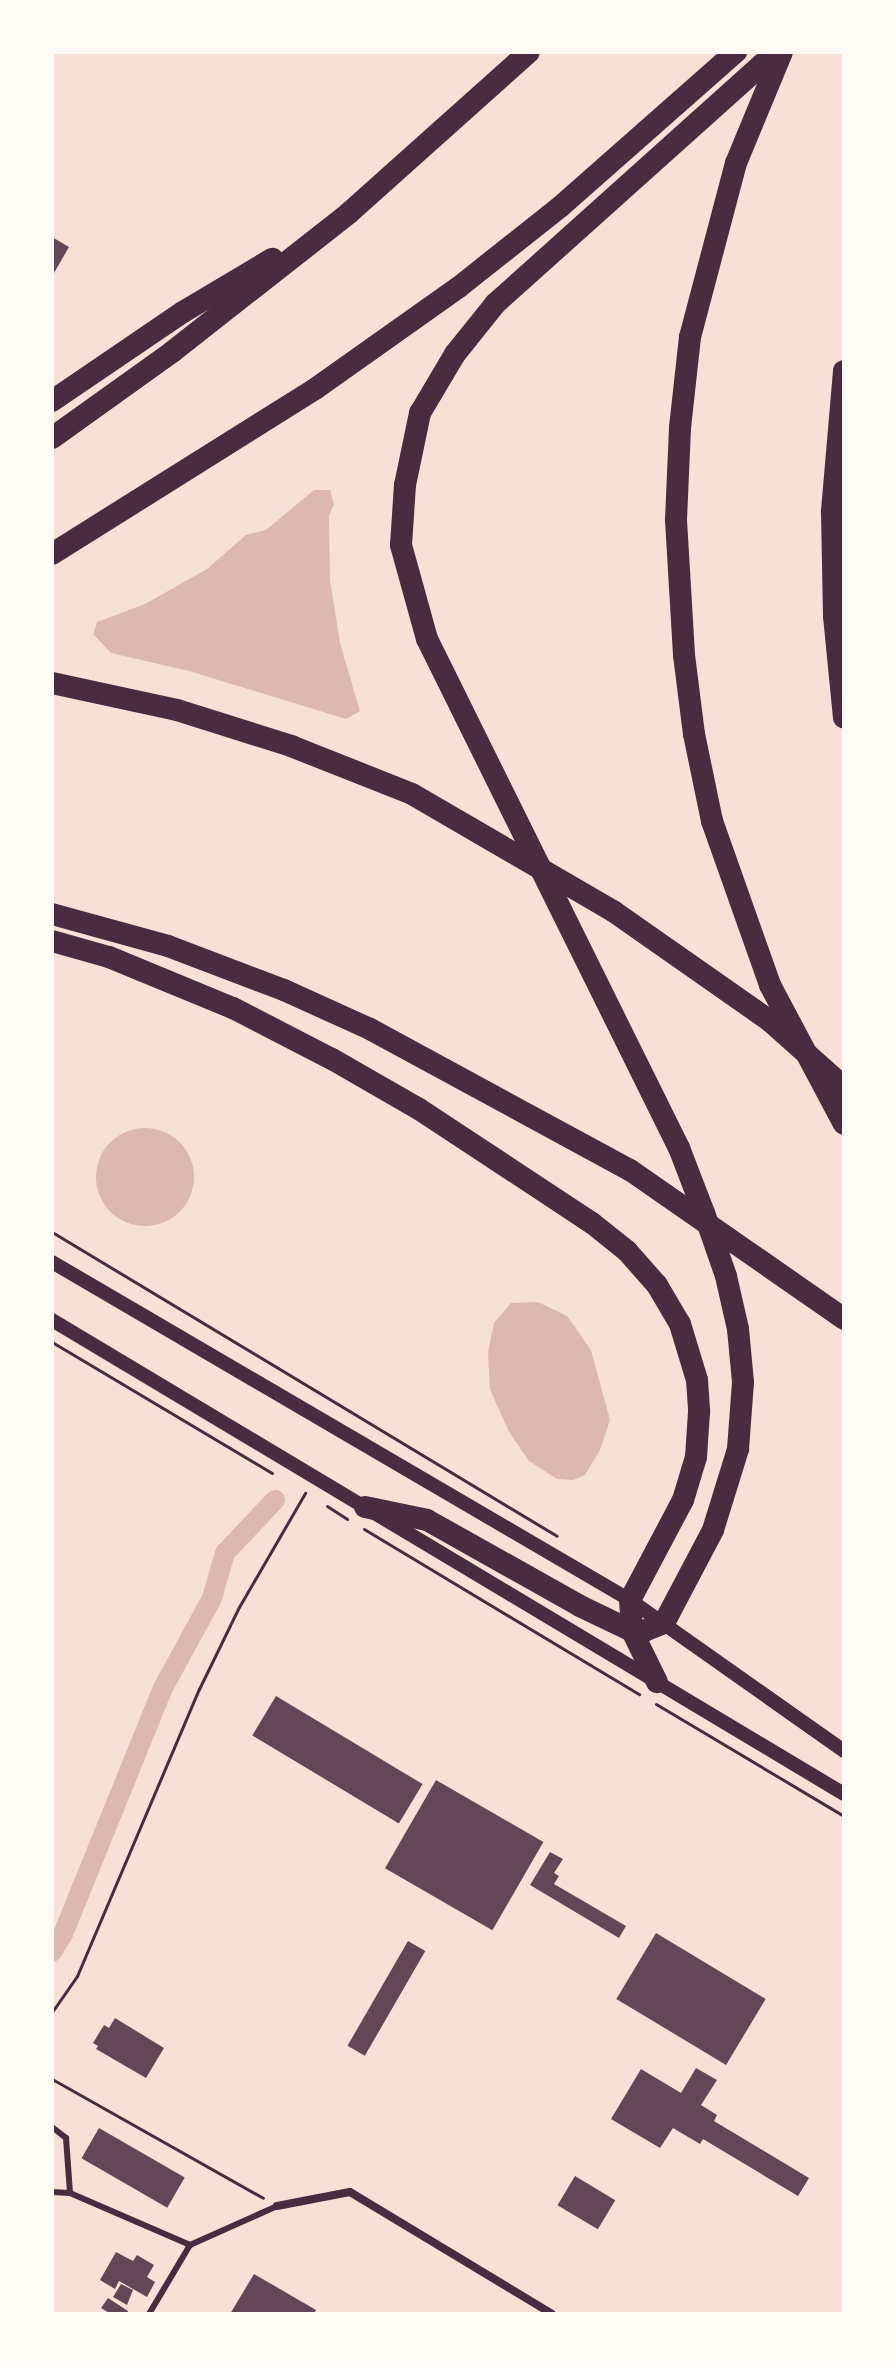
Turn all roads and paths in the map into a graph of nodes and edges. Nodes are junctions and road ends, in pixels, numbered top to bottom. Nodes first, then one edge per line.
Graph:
1 (529, 52) edge
2 (736, 52) edge
3 (776, 52) edge
4 (782, 52) edge
5 (349, 213) junction
6 (844, 371) edge
7 (52, 401) edge
8 (52, 438) edge
9 (52, 554) edge
10 (52, 683) edge
11 (844, 718) edge
12 (52, 914) edge
13 (52, 941) edge
14 (844, 1087) edge
15 (844, 1124) edge
16 (52, 1262) edge
17 (844, 1319) edge
18 (52, 1320) edge
19 (52, 1342) edge
20 (278, 1477) dead end
21 (305, 1493) dead end
22 (318, 1501) dead end
23 (365, 1507) junction
24 (630, 1600) junction
25 (664, 1623) junction
26 (632, 1631) junction
27 (657, 1682) junction
28 (844, 1751) edge
29 (844, 1794) edge
30 (844, 1816) edge
31 (52, 2012) edge
32 (52, 2079) edge
33 (52, 2127) edge
34 (52, 2192) edge
35 (70, 2193) junction
36 (277, 2206) junction
37 (190, 2245) junction
38 (149, 2314) edge
39 (552, 2314) edge

1 - 5 highway
2 - 9 highway
3 - 25 highway
4 - 15 highway
5 - 7 highway
5 - 8 highway
6 - 11 highway
10 - 14 highway
12 - 17 highway
13 - 24 highway
16 - 24 street
18 - 23 street
19 - 20 path
21 - 31 path
22 - 30 path
23 - 26 highway
23 - 27 street
24 - 25 street
24 - 26 highway
25 - 26 highway
25 - 28 street
26 - 27 highway
27 - 29 street
32 - 36 path
33 - 35 lane
34 - 35 lane
35 - 37 lane
36 - 37 lane
36 - 39 street
37 - 38 lane

